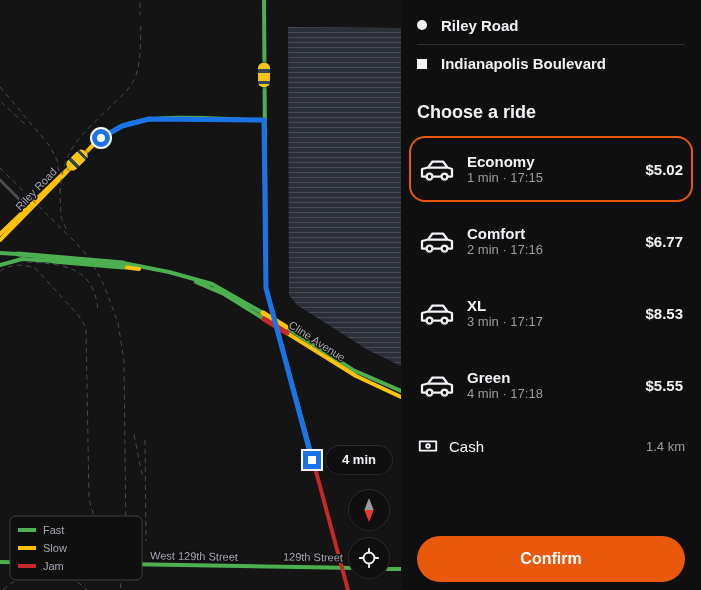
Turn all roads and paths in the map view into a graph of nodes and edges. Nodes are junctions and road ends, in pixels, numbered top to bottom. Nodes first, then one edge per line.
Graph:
1 (264, 0) edge
2 (264, 120) junction
3 (0, 180) edge
4 (28, 209) junction
5 (0, 234) edge
6 (0, 240) edge
7 (0, 253) edge
8 (0, 265) edge
9 (123, 265) junction
10 (182, 276) junction
11 (195, 281) junction
12 (286, 330) junction
13 (401, 391) edge
14 (401, 397) edge
15 (0, 562) edge
16 (10, 562) edge
17 (142, 565) edge
18 (269, 567) joint
19 (342, 568) junction
20 (349, 568) edge
21 (389, 569) edge
22 (401, 569) edge
23 (348, 590) edge

1 - 2 main road
2 - 4 main road, Riley Road
2 - 19 main road
3 - 4 street
4 - 5 main road, Riley Road
4 - 6 main road, Riley Road
7 - 9 main road, Cline Avenue, bridge
8 - 9 main road, bridge
9 - 10 main road, Cline Avenue
9 - 11 main road
10 - 11 main road, Cline Avenue
10 - 12 main road, Cline Avenue, bridge
11 - 12 main road, Cline Avenue, bridge
12 - 13 main road, Cline Avenue
12 - 14 main road, Cline Avenue
15 - 16 main road, West 129th Street
17 - 18 main road, West 129th Street
18 - 19 main road, 129th Street
19 - 20 main road, 129th Street
19 - 23 main road
21 - 22 main road

